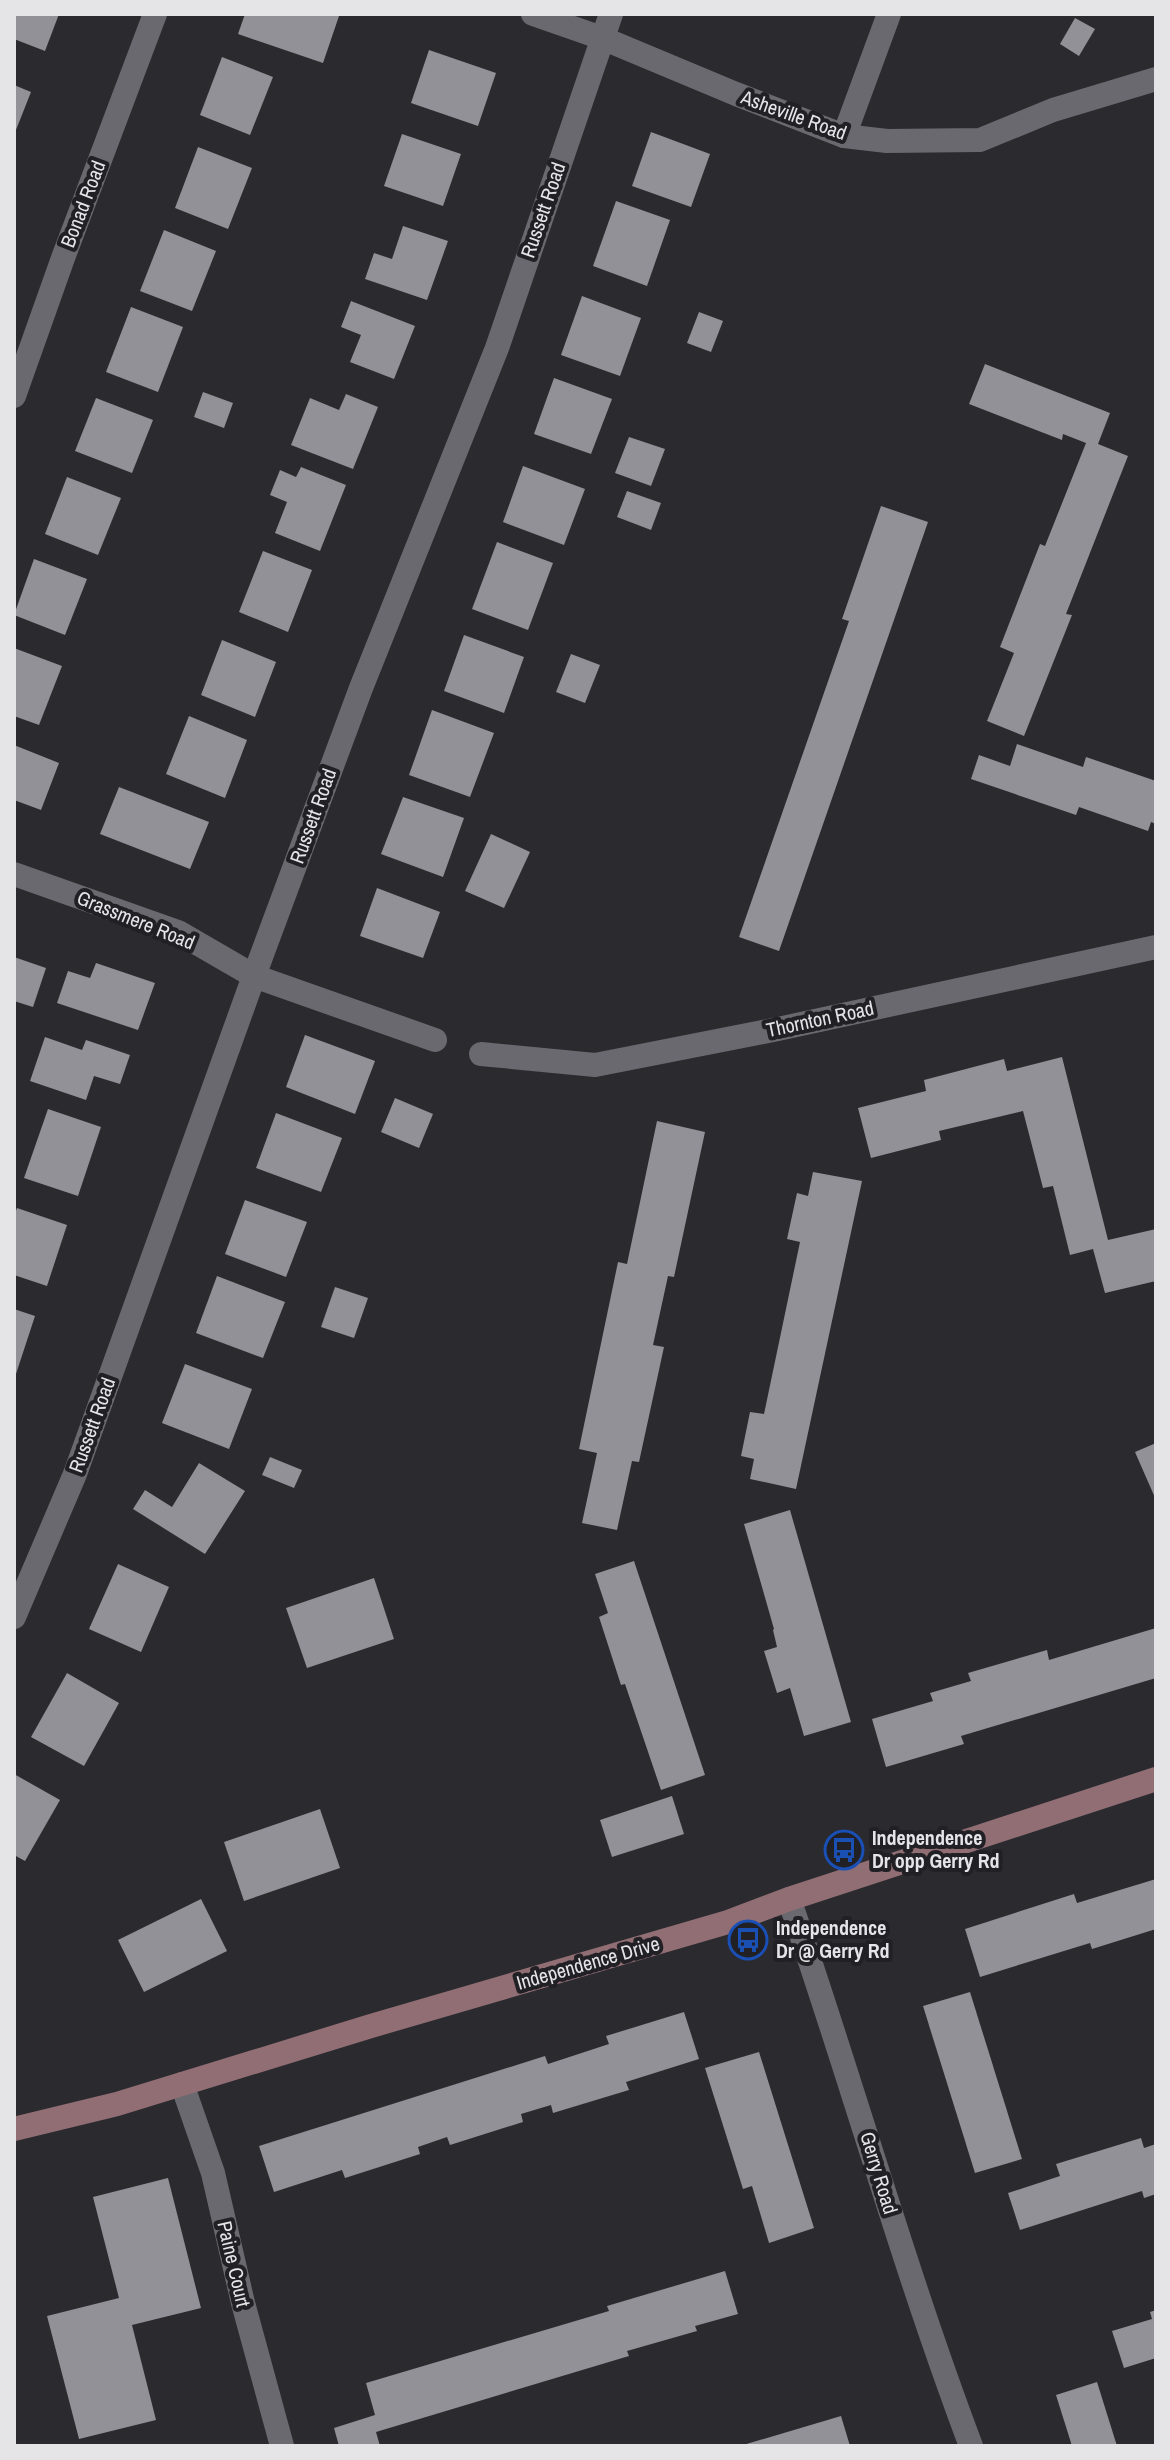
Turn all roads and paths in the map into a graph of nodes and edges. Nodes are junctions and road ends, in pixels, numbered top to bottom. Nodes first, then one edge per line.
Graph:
1 (155, 14) edge
2 (533, 14) edge
3 (611, 14) edge
4 (889, 14) edge
5 (602, 38) junction
6 (1156, 79) edge
7 (844, 136) junction
8 (14, 396) edge
9 (14, 874) edge
10 (1156, 947) edge
11 (254, 976) junction
12 (435, 1040) dead end
13 (481, 1054) dead end
14 (14, 1617) edge
15 (1156, 1779) edge
16 (789, 1899) junction
17 (182, 2084) junction
18 (14, 2129) edge
19 (282, 2446) edge
20 (971, 2446) edge

1 - 8 street, Bonad Road
2 - 5 street, Asheville Road
3 - 5 street, Russett Road
4 - 7 street
5 - 7 street, Asheville Road
5 - 11 street, Russett Road
6 - 7 street, Asheville Road
9 - 11 street, Grassmere Road
10 - 13 street, Thornton Road
11 - 12 street
11 - 14 street, Russett Road
15 - 16 main road, Independence Drive
16 - 17 main road, Independence Drive
16 - 20 street, Gerry Road
17 - 18 main road, Independence Drive
17 - 19 street, Paine Court

